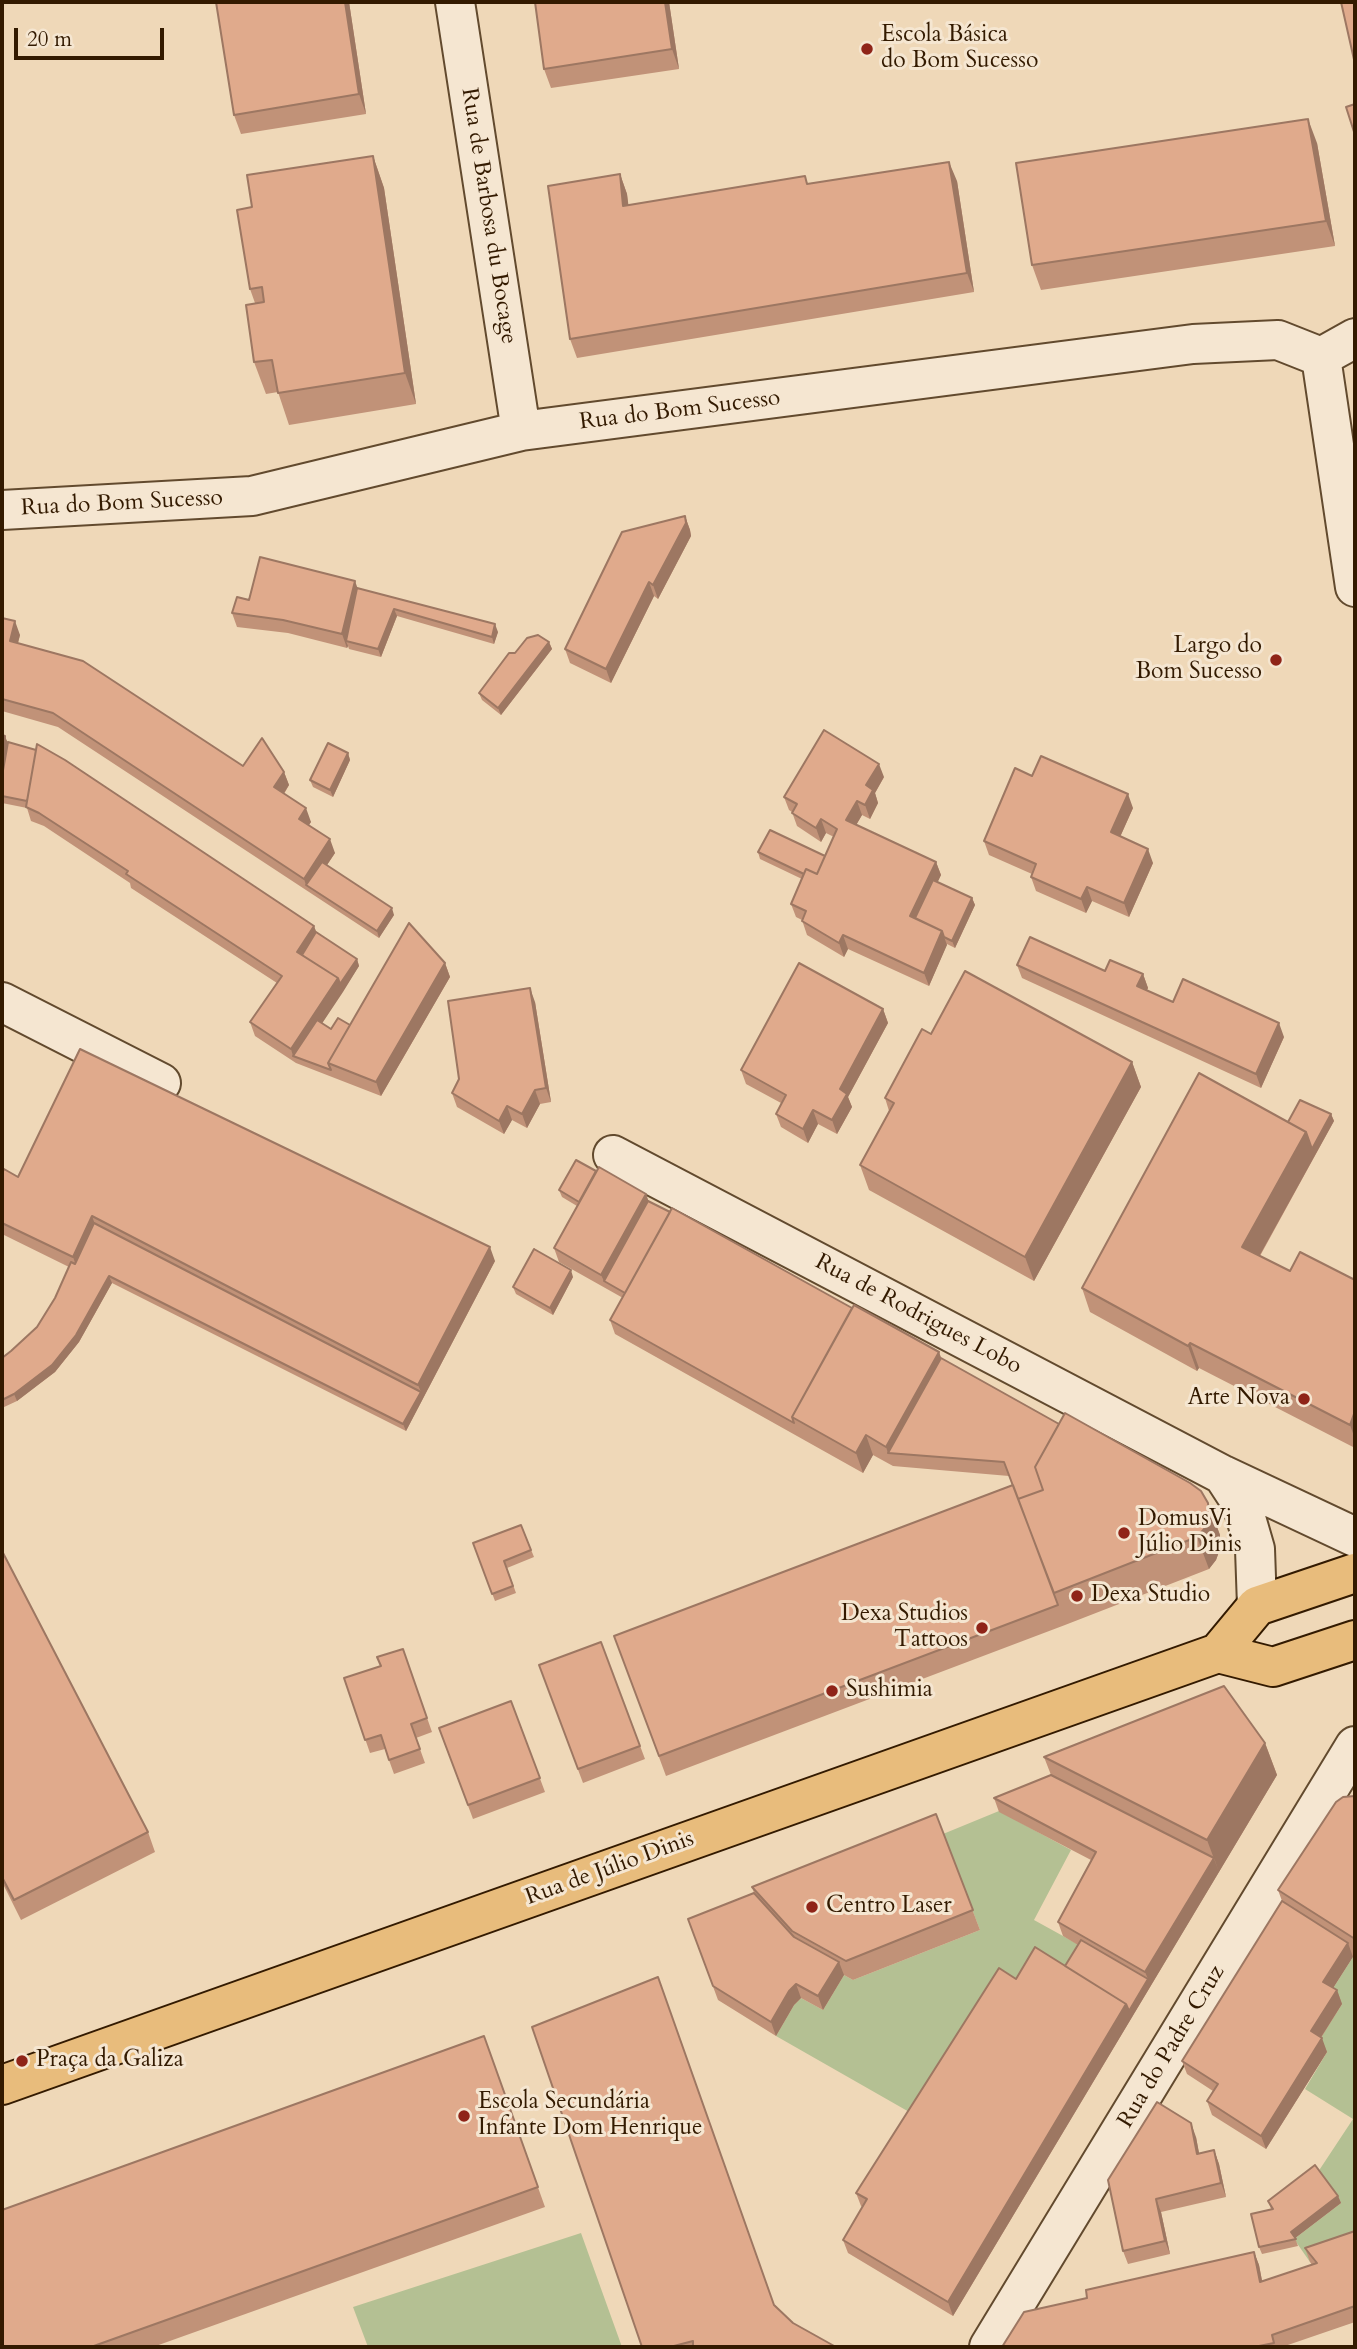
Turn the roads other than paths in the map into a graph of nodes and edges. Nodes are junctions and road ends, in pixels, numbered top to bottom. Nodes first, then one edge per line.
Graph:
1 (455, 2) edge
2 (1355, 338) edge
3 (1321, 357) junction
4 (521, 431) junction
5 (2, 510) edge
6 (1355, 587) edge
7 (2, 1002) edge
8 (161, 1083) dead end
9 (613, 1154) dead end
10 (1223, 1475) junction
11 (1355, 1537) edge
12 (1355, 1573) edge
13 (1257, 1606) junction
14 (1355, 1640) edge
15 (1218, 1653) junction
16 (1355, 1746) edge
17 (2, 2085) edge
18 (989, 2347) edge

1 - 4 street, Rua de Barbosa du Bocage
2 - 3 street
3 - 4 street, Rua do Bom Sucesso
3 - 6 street
4 - 5 street, Rua do Bom Sucesso
7 - 8 street
9 - 10 street, Rua de Rodrigues Lobo
10 - 11 street, Rua de Rodrigues Lobo
10 - 13 street, Rua de Rodrigues Lobo
12 - 13 main road
13 - 15 main road
14 - 15 main road
15 - 17 main road, Rua de Júlio Dinis
16 - 18 street, Rua do Padre Cruz

